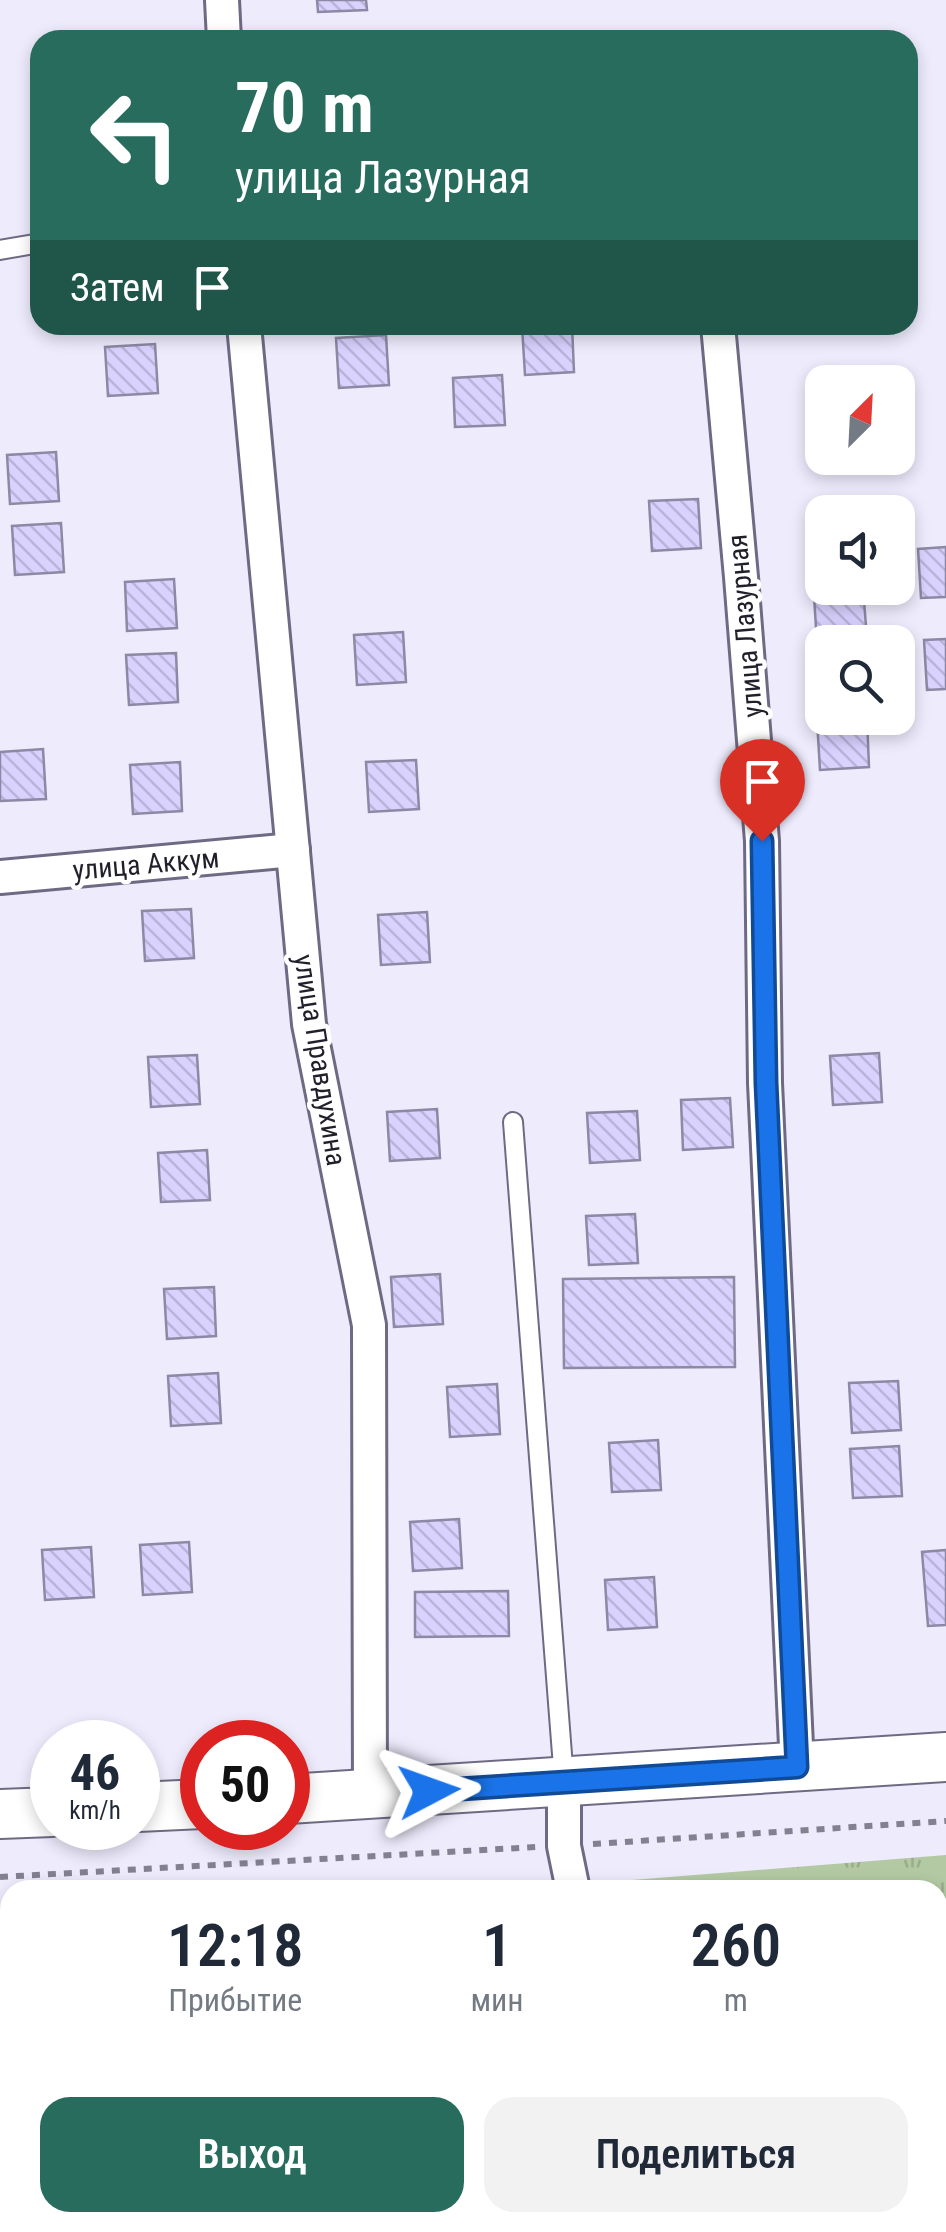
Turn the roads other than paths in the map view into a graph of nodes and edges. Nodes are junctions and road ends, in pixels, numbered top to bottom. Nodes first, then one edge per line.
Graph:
1 (222, 0) edge
2 (224, 30) edge
3 (30, 245) edge
4 (0, 250) edge
5 (245, 335) edge
6 (719, 335) edge
7 (293, 850) junction
8 (0, 877) edge
9 (512, 1122) dead end
10 (946, 1757) edge
11 (797, 1767) junction
12 (564, 1782) junction
13 (370, 1795) junction
14 (310, 1798) edge
15 (30, 1813) edge
16 (0, 1814) edge
17 (571, 1880) edge

1 - 2 street
3 - 4 lane
5 - 7 street, улица Правдухина
6 - 11 street, улица Лазурная
7 - 8 street, улица Аккум
7 - 13 street, улица Правдухина
9 - 12 lane
10 - 11 main road
11 - 12 main road
12 - 13 main road
12 - 17 street
13 - 14 main road
15 - 16 main road

